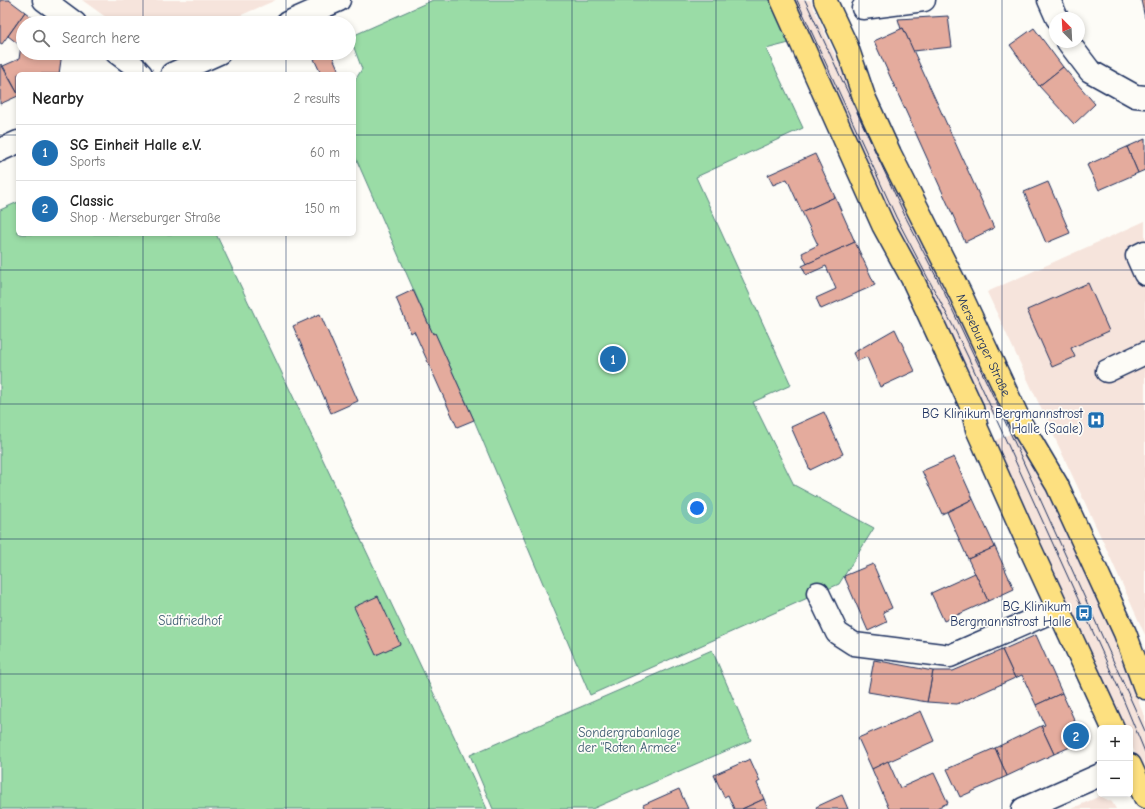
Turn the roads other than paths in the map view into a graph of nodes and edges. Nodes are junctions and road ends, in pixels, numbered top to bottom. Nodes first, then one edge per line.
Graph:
1 (44, 0) edge
2 (338, 0) edge
3 (782, 0) edge
4 (826, 0) edge
5 (924, 0) edge
6 (1049, 0) edge
7 (863, 8) dead end
8 (1054, 12) edge
9 (66, 16) edge
10 (303, 16) edge
11 (1073, 48) edge
12 (127, 60) edge
13 (203, 60) edge
14 (139, 72) edge
15 (176, 72) edge
16 (1145, 97) edge
17 (16, 143) edge
18 (0, 150) edge
19 (1145, 252) edge
20 (1145, 274) edge
21 (1145, 353) edge
22 (1106, 370) dead end
23 (818, 593) dead end
24 (1058, 609) junction
25 (1145, 688) edge
26 (1112, 725) edge
27 (1133, 771) edge
28 (1097, 776) edge
29 (1145, 797) edge
30 (1023, 809) edge

1 - 9 street
2 - 10 street
3 - 24 main road
4 - 25 main road, Merseburger Straße
5 - 7 street
6 - 8 street
11 - 16 street
12 - 14 street
13 - 15 street
17 - 18 street
19 - 20 street
21 - 22 street
23 - 24 street
24 - 26 main road
27 - 29 main road
28 - 30 street

